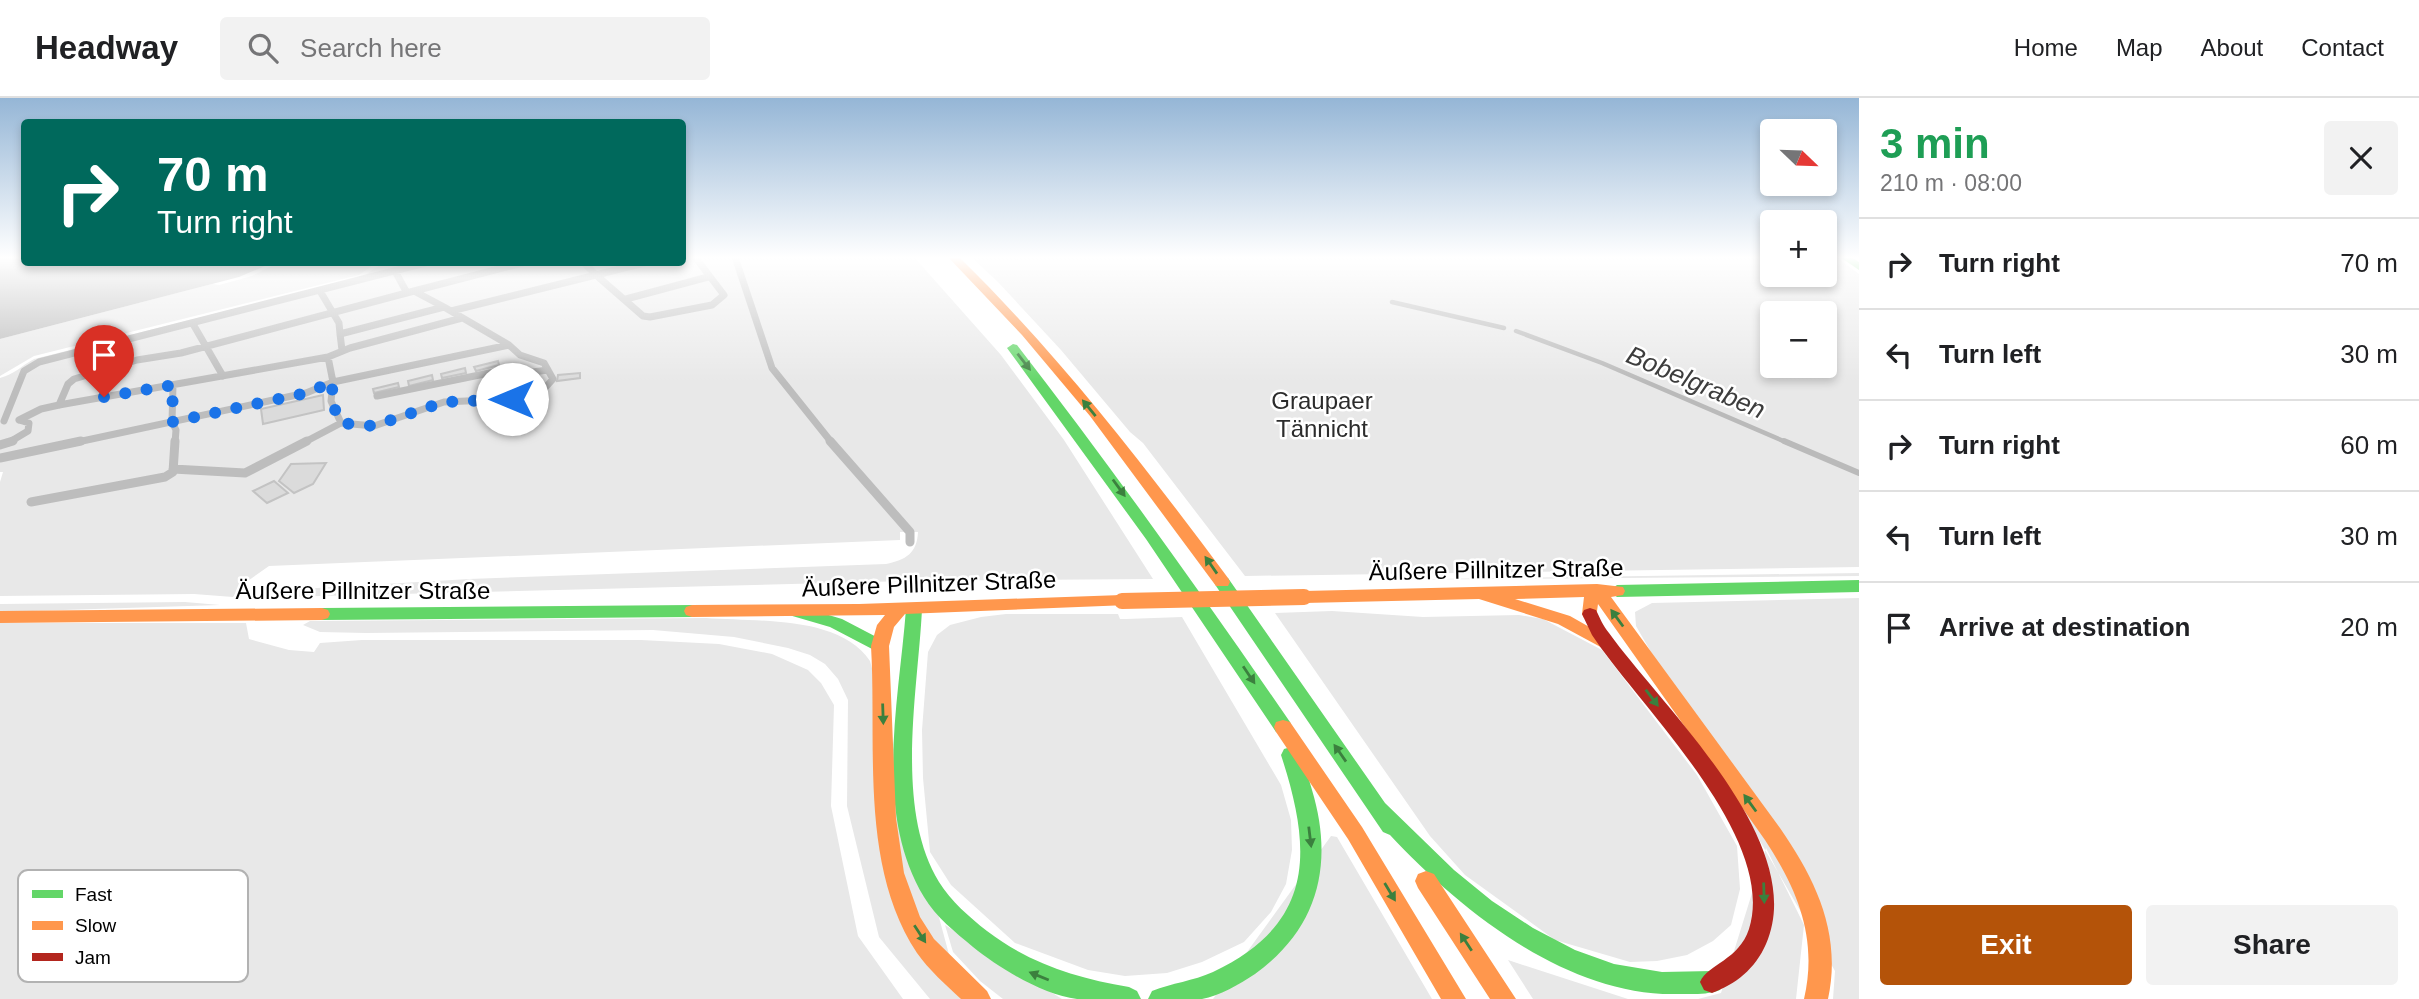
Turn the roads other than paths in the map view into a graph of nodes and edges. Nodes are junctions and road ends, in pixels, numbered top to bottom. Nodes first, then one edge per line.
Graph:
1 (289, 299) edge
2 (324, 299) edge
3 (382, 299) edge
4 (425, 299) edge
5 (491, 299) edge
6 (626, 299) edge
7 (719, 299) edge
8 (747, 299) edge
9 (997, 299) edge
10 (447, 309) junction
11 (331, 312) junction
12 (462, 318) junction
13 (193, 324) junction
14 (340, 334) junction
15 (1002, 336) dead end
16 (509, 345) junction
17 (207, 346) junction
18 (342, 350) junction
19 (328, 357) junction
20 (548, 370) junction
21 (223, 376) junction
22 (333, 382) junction
23 (173, 385) junction
24 (377, 396) dead end
25 (59, 405) junction
26 (19, 420) junction
27 (2, 422) edge
28 (172, 422) junction
29 (341, 423) junction
30 (0, 445) edge
31 (0, 458) edge
32 (173, 469) junction
33 (31, 502) dead end
34 (909, 542) dead end
35 (1859, 586) edge
36 (1597, 590) junction
37 (1478, 593) junction
38 (907, 609) junction
39 (796, 611) junction
40 (0, 617) edge
41 (1610, 645) junction
42 (880, 646) junction
43 (1282, 724) junction
44 (1379, 809) junction
45 (979, 999) edge
46 (1129, 999) edge
47 (1160, 999) edge
48 (1454, 999) edge
49 (1504, 999) edge
50 (1816, 999) edge

1 - 13 lane
2 - 11 lane
3 - 11 lane
4 - 10 lane
5 - 10 lane
6 - 7 lane
8 - 34 lane
44 -> 9 main road
10 - 12 lane
10 - 14 lane
11 - 14 lane
11 - 17 lane
12 - 16 lane
12 - 18 lane
13 - 17 lane
13 - 27 lane
14 - 18 lane
15 -> 43 main road
16 - 20 lane
16 - 22 lane
17 - 21 lane
17 - 25 lane
18 - 19 lane
19 - 21 lane
19 - 22 lane
20 - 24 lane
20 - 29 lane
21 - 23 lane
22 - 28 lane
22 - 29 lane
23 - 25 lane
23 - 28 lane
25 - 26 lane
26 - 27 lane
26 - 30 lane
28 - 31 lane
28 - 32 lane
29 - 32 lane
32 - 33 lane
35 - 36 main road, Äußere Pillnitzer Straße
36 - 37 main road, Äußere Pillnitzer Straße
36 - 41 main road
50 -> 36 main road
37 - 38 main road, Äußere Pillnitzer Straße, bridge
37 - 41 main road
38 - 39 main road, Äußere Pillnitzer Straße
38 - 42 main road
46 -> 38 main road
39 - 40 main road, Äußere Pillnitzer Straße
39 - 42 main road
41 -> 44 main road
42 -> 45 main road
43 -> 47 main road
43 -> 48 main road
49 -> 44 main road

